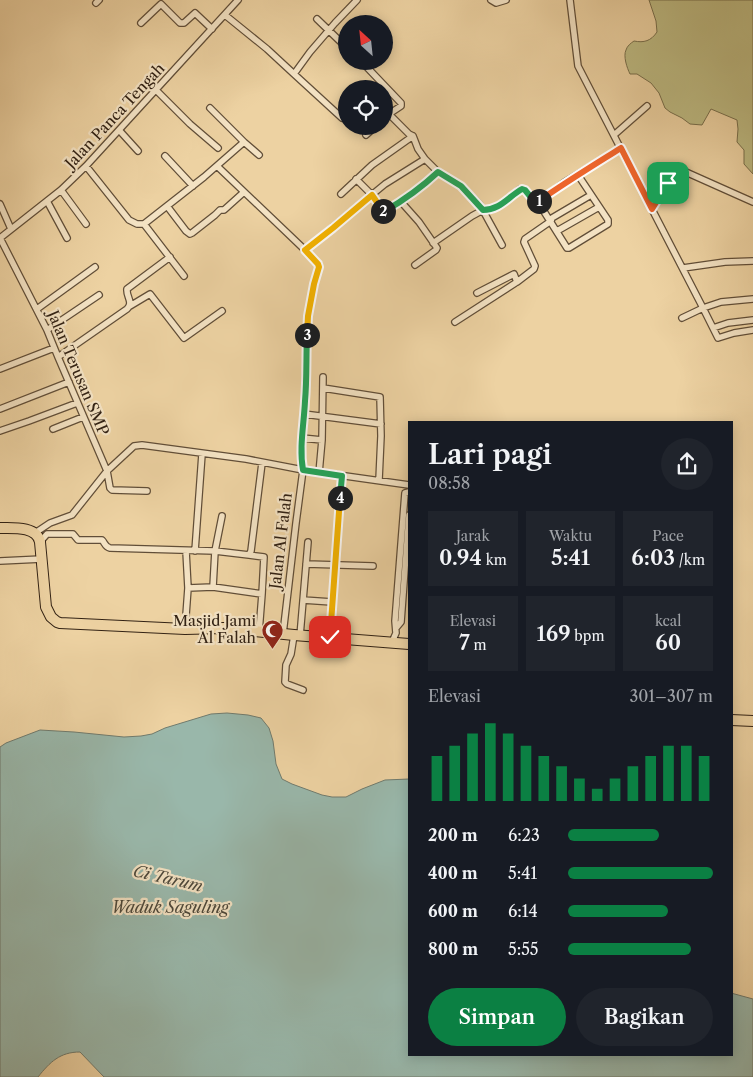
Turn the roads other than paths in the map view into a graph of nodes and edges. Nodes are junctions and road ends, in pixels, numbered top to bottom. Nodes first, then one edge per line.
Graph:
1 (238, 0) edge
2 (357, 0) edge
3 (491, 0) edge
4 (506, 0) edge
5 (570, 0) edge
6 (159, 2) edge
7 (225, 15) junction
8 (317, 19) dead end
9 (141, 24) dead end
10 (212, 29) junction
11 (329, 30) junction
12 (338, 38) edge
13 (370, 70) edge
14 (294, 74) junction
15 (380, 80) edge
16 (156, 90) junction
17 (393, 94) edge
18 (647, 106) dead end
19 (210, 108) dead end
20 (393, 111) edge
21 (338, 114) edge
22 (393, 118) edge
23 (119, 130) junction
24 (614, 135) junction
25 (413, 136) junction
26 (244, 142) junction
27 (218, 148) dead end
28 (621, 148) junction
29 (138, 152) dead end
30 (259, 155) dead end
31 (165, 156) dead end
32 (425, 159) junction
33 (86, 166) junction
34 (217, 166) junction
35 (438, 172) junction
36 (578, 175) junction
37 (356, 179) junction
38 (193, 186) junction
39 (61, 190) junction
40 (244, 192) junction
41 (341, 194) dead end
42 (372, 195) junction
43 (591, 195) junction
44 (47, 201) junction
45 (402, 201) junction
46 (538, 202) junction
47 (753, 202) edge
48 (0, 204) edge
49 (167, 206) junction
50 (599, 207) junction
51 (652, 209) junction
52 (483, 210) junction
53 (550, 221) junction
54 (86, 224) dead end
55 (144, 224) junction
56 (12, 229) junction
57 (557, 232) junction
58 (0, 238) edge
59 (67, 238) dead end
60 (433, 243) junction
61 (502, 245) dead end
62 (305, 250) junction
63 (170, 257) junction
64 (753, 261) edge
65 (415, 265) dead end
66 (95, 267) dead end
67 (683, 268) junction
68 (184, 276) dead end
69 (517, 282) junction
70 (476, 293) dead end
71 (99, 295) dead end
72 (753, 299) edge
73 (130, 306) junction
74 (703, 308) junction
75 (38, 309) junction
76 (222, 311) dead end
77 (682, 318) dead end
78 (753, 320) edge
79 (455, 322) dead end
80 (713, 328) junction
81 (47, 330) junction
82 (753, 330) edge
83 (54, 348) junction
84 (58, 358) junction
85 (0, 369) edge
86 (323, 377) dead end
87 (69, 382) junction
88 (323, 388) junction
89 (77, 403) junction
90 (0, 409) edge
91 (304, 414) junction
92 (322, 416) junction
93 (83, 417) junction
94 (381, 424) junction
95 (54, 429) dead end
96 (0, 431) edge
97 (302, 438) junction
98 (322, 440) junction
99 (202, 454) junction
100 (262, 463) junction
101 (107, 470) junction
102 (303, 470) junction
103 (319, 473) junction
104 (342, 476) junction
105 (379, 480) junction
106 (408, 485) edge
107 (147, 491) dead end
108 (408, 492) edge
109 (222, 516) dead end
110 (408, 521) edge
111 (0, 528) edge
112 (38, 538) junction
113 (308, 542) dead end
114 (186, 551) junction
115 (195, 551) junction
116 (215, 552) junction
117 (249, 555) junction
118 (42, 559) junction
119 (0, 560) edge
120 (402, 560) junction
121 (306, 564) junction
122 (335, 565) junction
123 (373, 566) dead end
124 (213, 587) junction
125 (188, 588) junction
126 (262, 594) junction
127 (303, 600) junction
128 (332, 602) junction
129 (185, 629) junction
130 (259, 632) junction
131 (283, 634) junction
132 (297, 635) junction
133 (330, 637) junction
134 (392, 642) junction
135 (408, 644) edge
136 (303, 690) dead end
137 (733, 720) edge
138 (753, 721) edge

1 - 7 street, Jalan Panca Tengah
2 - 11 street
3 - 4 street
5 - 24 street
6 - 9 street
6 - 10 street
7 - 10 street, Jalan Panca Tengah
7 - 14 street
8 - 11 street
10 - 16 street, Jalan Panca Tengah
11 - 12 street
11 - 14 street
13 - 15 street
14 - 21 street
16 - 23 street, Jalan Panca Tengah
16 - 27 street
17 - 20 street
18 - 24 street
19 - 26 street
22 - 25 street
23 - 29 street
23 - 33 street, Jalan Panca Tengah
24 - 28 street
25 - 32 street
25 - 37 street
26 - 30 street
26 - 34 street
28 - 36 street
28 - 51 street
31 - 38 street
32 - 35 street
32 - 42 street
33 - 39 street, Jalan Panca Tengah
33 - 55 street
34 - 38 street
34 - 40 street, Jalan Al Falah
35 - 45 street
35 - 52 street
36 - 43 street
36 - 46 street
37 - 41 street
37 - 42 street
38 - 49 street
39 - 44 street, Jalan Panca Tengah
39 - 54 street
40 - 49 street
40 - 62 street, Jalan Al Falah
42 - 45 street
42 - 62 street
43 - 50 street
43 - 53 street
44 - 56 street, Jalan Panca Tengah
44 - 59 street
45 - 60 street
46 - 52 street
46 - 53 street
47 - 51 street
48 - 56 street
49 - 55 street
50 - 57 street
50 - 57 street
51 - 67 street
52 - 60 street
52 - 61 street
53 - 57 street
53 - 69 street
55 - 63 street
56 - 58 street, Jalan Panca Tengah
58 - 75 street, Jalan Terusan SMP
60 - 65 street
62 - 91 street, Jalan Al Falah
63 - 68 street
63 - 73 street
64 - 67 street
66 - 75 street
67 - 74 street
69 - 70 street
69 - 79 street
71 - 81 street
72 - 74 street
73 - 76 street
73 - 84 street
74 - 77 street
74 - 80 street
75 - 81 street, Jalan Terusan SMP
78 - 80 street
80 - 82 street
81 - 83 street, Jalan Terusan SMP
83 - 84 street, Jalan Terusan SMP
83 - 85 street
84 - 87 street, Jalan Terusan SMP
86 - 88 street
87 - 89 street, Jalan Terusan SMP
87 - 90 street
88 - 92 street
88 - 94 street
89 - 93 street, Jalan Terusan SMP
89 - 96 street
91 - 92 street
91 - 97 street, Jalan Al Falah
92 - 94 street
92 - 98 street
93 - 95 street
93 - 101 street, Jalan Terusan SMP
94 - 105 street
97 - 98 street
97 - 102 street, Jalan Al Falah
98 - 103 street
99 - 100 street
99 - 101 street
99 - 115 street
100 - 102 street
100 - 117 street
101 - 107 street, Jalan Terusan SMP
101 - 112 street
102 - 103 street
102 - 131 street, Jalan Al Falah
103 - 104 street
104 - 105 street
104 - 122 street
105 - 106 street
108 - 120 street
109 - 116 street
110 - 120 street
111 - 112 highway
112 - 114 street
112 - 118 highway
113 - 121 street
114 - 115 street
114 - 125 street
115 - 116 street
116 - 117 street
116 - 124 street
117 - 126 street
118 - 119 street
118 - 129 highway
120 - 134 street
121 - 122 street
121 - 127 street
122 - 123 street
122 - 128 street
124 - 125 street
124 - 126 street
125 - 129 street
126 - 130 street
127 - 128 street
127 - 132 street
128 - 133 street
129 - 130 highway
130 - 131 highway
131 - 132 highway
132 - 133 highway
132 - 136 street
133 - 134 highway
134 - 135 highway
137 - 138 highway

